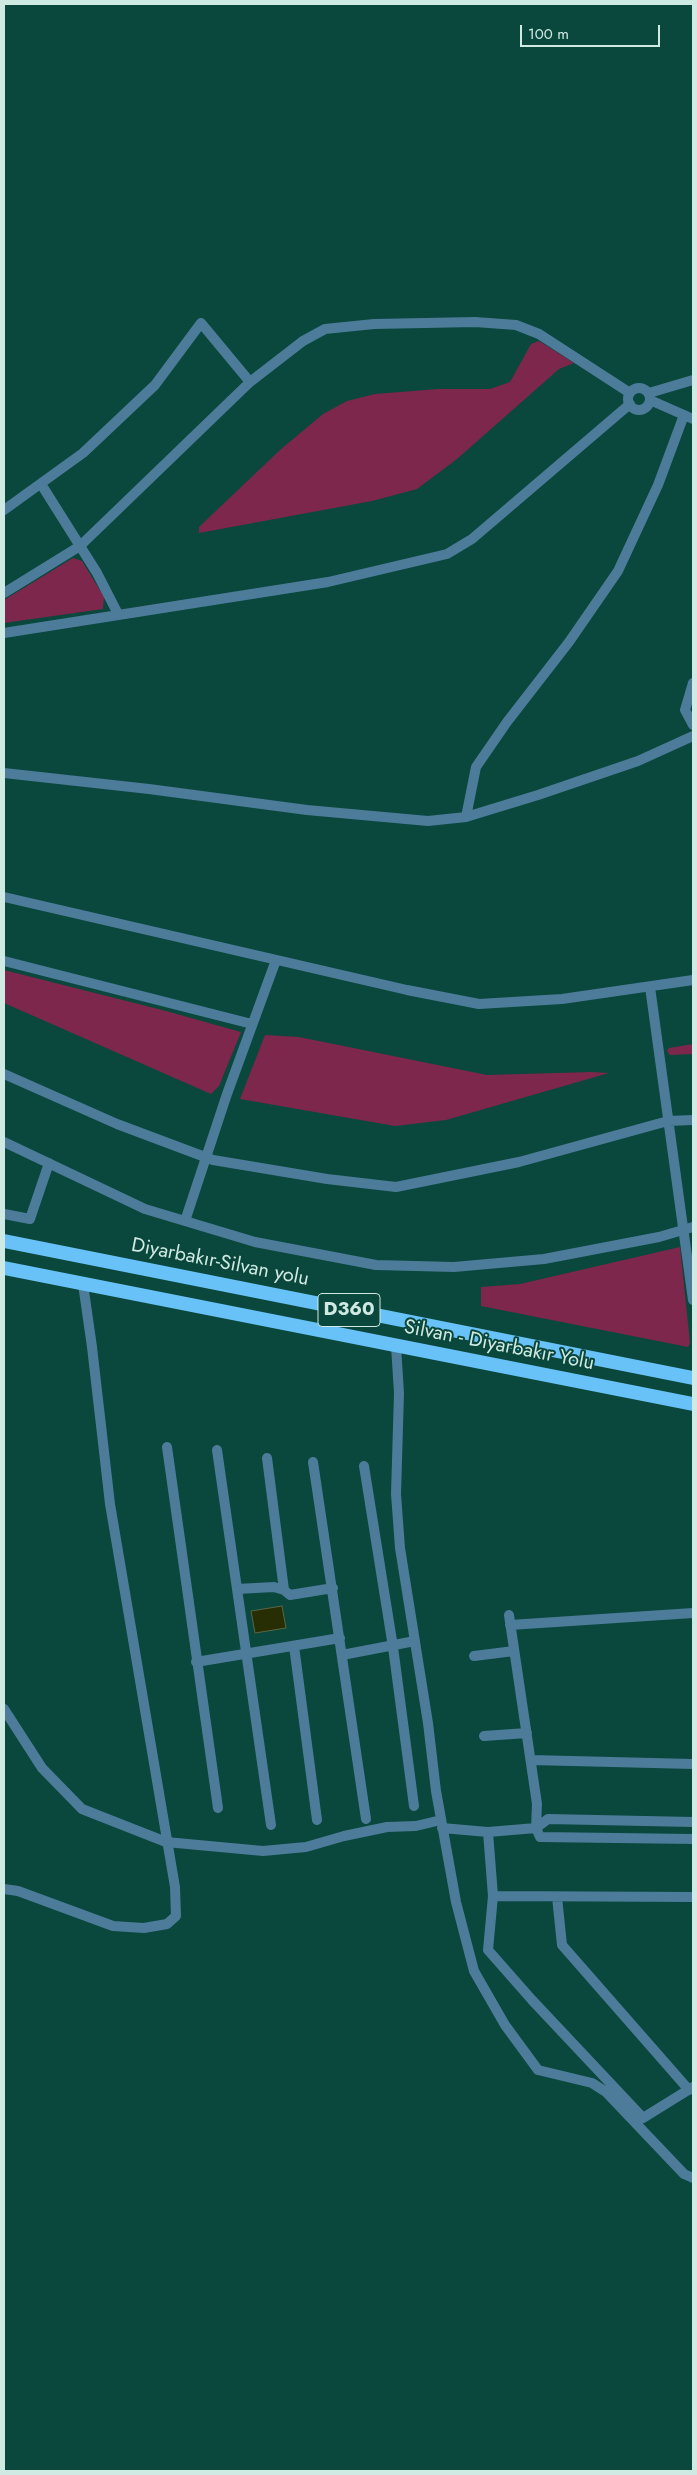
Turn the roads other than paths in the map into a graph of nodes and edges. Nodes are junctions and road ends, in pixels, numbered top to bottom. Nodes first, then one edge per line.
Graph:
1 (693, 380) edge
2 (250, 382) junction
3 (630, 393) junction
4 (649, 396) junction
5 (630, 404) junction
6 (689, 417) edge
7 (41, 484) junction
8 (4, 510) edge
9 (80, 546) junction
10 (4, 593) edge
11 (118, 614) junction
12 (4, 633) edge
13 (693, 683) edge
14 (693, 724) edge
15 (693, 736) edge
16 (4, 773) edge
17 (466, 817) junction
18 (4, 897) edge
19 (276, 960) junction
20 (4, 961) edge
21 (693, 980) edge
22 (650, 987) junction
23 (252, 1024) junction
24 (4, 1074) edge
25 (693, 1120) edge
26 (668, 1121) junction
27 (4, 1142) edge
28 (205, 1157) junction
29 (49, 1163) junction
30 (4, 1214) edge
31 (185, 1221) junction
32 (688, 1228) edge
33 (4, 1241) edge
34 (4, 1268) edge
35 (83, 1284) junction
36 (693, 1300) edge
37 (396, 1346) junction
38 (693, 1378) edge
39 (693, 1404) edge
40 (167, 1447) dead end
41 (217, 1450) dead end
42 (267, 1458) dead end
43 (313, 1462) dead end
44 (364, 1466) dead end
45 (333, 1588) junction
46 (237, 1589) junction
47 (284, 1590) junction
48 (693, 1613) edge
49 (340, 1638) junction
50 (415, 1641) junction
51 (294, 1646) junction
52 (393, 1647) junction
53 (514, 1651) junction
54 (245, 1654) junction
55 (342, 1655) junction
56 (474, 1656) dead end
57 (196, 1662) junction
58 (4, 1709) edge
59 (527, 1733) junction
60 (484, 1736) dead end
61 (531, 1760) junction
62 (693, 1764) edge
63 (414, 1806) dead end
64 (218, 1808) dead end
65 (366, 1819) dead end
66 (317, 1820) dead end
67 (693, 1822) edge
68 (271, 1824) dead end
69 (442, 1824) junction
70 (536, 1828) junction
71 (488, 1832) junction
72 (693, 1839) edge
73 (166, 1842) junction
74 (4, 1889) edge
75 (493, 1896) junction
76 (693, 1896) edge
77 (557, 1897) junction
78 (691, 2089) edge
79 (693, 2178) edge

1 - 4 street
2 - 3 street
2 - 7 street
2 - 9 street
3 - 4 street
3 - 5 street
4 - 5 street
4 - 6 street
5 - 11 street
6 - 17 street
7 - 8 street
7 - 9 street
9 - 10 street
9 - 11 street
11 - 12 street
13 - 14 street
15 - 17 street
16 - 17 street
18 - 19 street
19 - 22 street
19 - 23 street
20 - 23 street
21 - 22 street
22 - 26 street
23 - 28 street
24 - 28 street
25 - 26 street
26 - 28 street
26 - 32 street
27 - 29 street
28 - 31 street
29 - 30 street
29 - 31 street
31 - 32 street
32 - 36 street
33 - 38 highway, Diyarbakır-Silvan yolu / D360
34 - 35 highway, Silvan - Diyarbakır Yolu / D360
35 - 37 highway, Silvan - Diyarbakır Yolu / D360
35 - 73 street
37 - 39 highway, Silvan - Diyarbakır Yolu / D360
37 - 50 street
40 - 57 street
41 - 46 street
42 - 47 street
43 - 45 street
44 - 52 street
45 - 47 street
45 - 49 street
46 - 47 street
46 - 54 street
48 - 53 street
49 - 51 street
49 - 55 street
50 - 52 street
50 - 69 street
51 - 54 street
51 - 66 street
52 - 55 street
52 - 63 street
53 - 56 street
53 - 59 street
54 - 57 street
54 - 68 street
55 - 65 street
57 - 64 street
58 - 73 street
59 - 60 street
59 - 61 street
61 - 62 street
61 - 70 street
67 - 70 street
69 - 71 street
69 - 73 street
69 - 79 street
70 - 71 street
70 - 72 street
71 - 75 street
73 - 74 street
75 - 77 street
75 - 78 street
76 - 77 street
77 - 78 street

